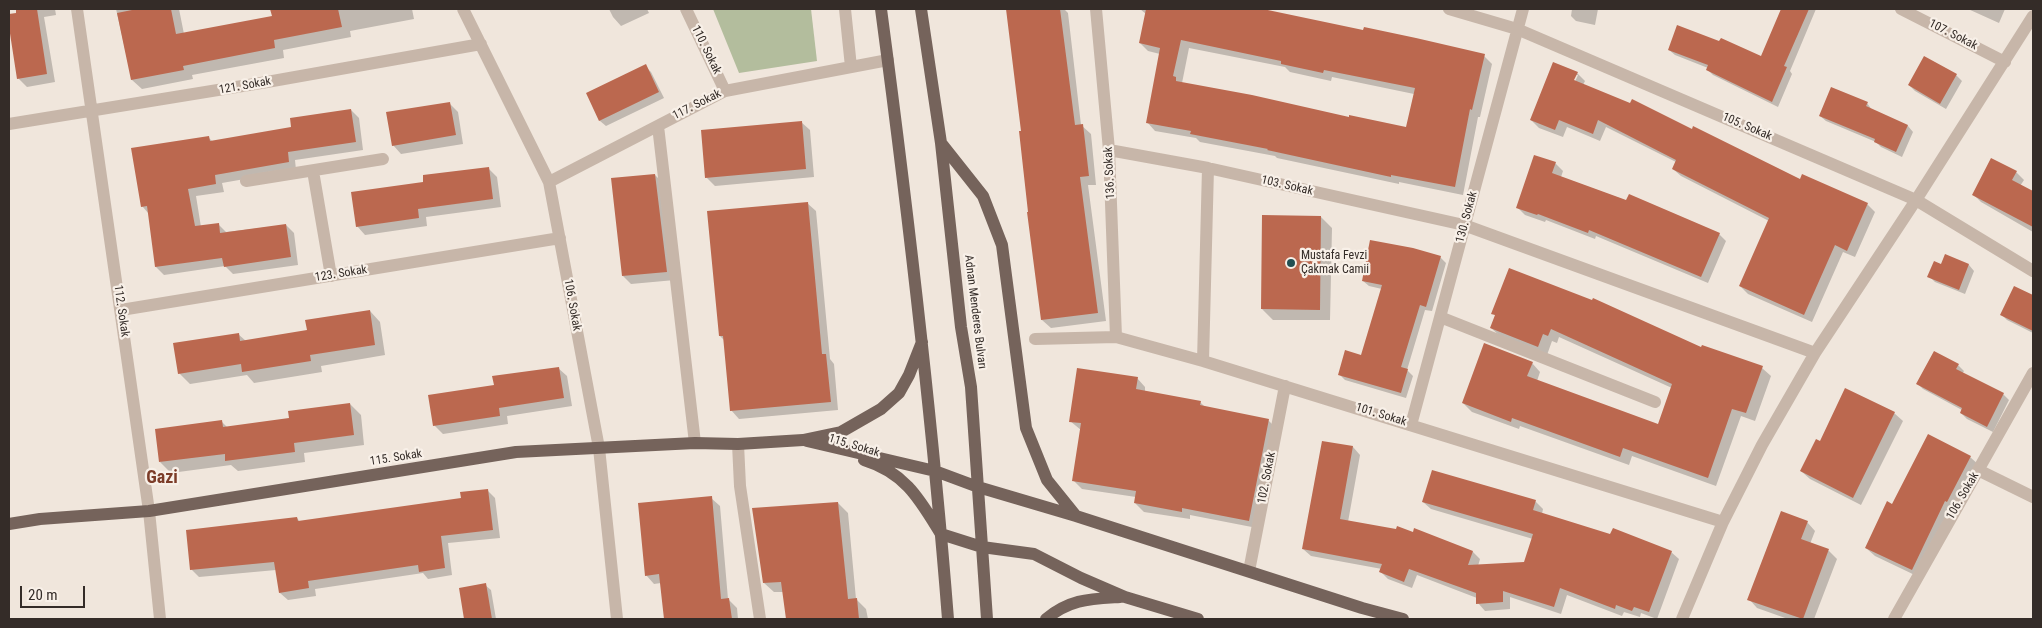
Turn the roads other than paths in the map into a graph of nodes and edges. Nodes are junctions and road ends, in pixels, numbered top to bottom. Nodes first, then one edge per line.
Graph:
1 (77, 9) edge
2 (463, 9) edge
3 (686, 9) edge
4 (845, 9) edge
5 (881, 9) edge
6 (921, 9) edge
7 (1096, 9) edge
8 (1449, 9) edge
9 (1522, 9) edge
10 (1901, 9) edge
11 (2033, 16) edge
12 (1517, 29) junction
13 (481, 44) junction
14 (888, 60) junction
15 (2005, 62) junction
16 (851, 67) junction
17 (725, 91) junction
18 (93, 112) junction
19 (9, 124) edge
20 (658, 126) junction
21 (942, 143) junction
22 (1109, 150) junction
23 (383, 159) dead end
24 (1208, 168) junction
25 (313, 170) junction
26 (246, 182) dead end
27 (549, 182) junction
28 (1916, 200) junction
29 (1464, 225) junction
30 (560, 238) junction
31 (2033, 271) edge
32 (331, 276) junction
33 (121, 310) junction
34 (1440, 317) junction
35 (1116, 337) junction
36 (1035, 339) dead end
37 (922, 342) junction
38 (1815, 353) junction
39 (1203, 361) junction
40 (2033, 373) edge
41 (1285, 386) junction
42 (1655, 402) dead end
43 (1411, 425) junction
44 (802, 440) junction
45 (789, 441) junction
46 (695, 443) junction
47 (738, 444) junction
48 (599, 448) junction
49 (1978, 470) junction
50 (936, 471) junction
51 (978, 487) junction
52 (2033, 497) edge
53 (149, 511) junction
54 (1076, 516) junction
55 (1722, 522) junction
56 (9, 524) edge
57 (941, 534) junction
58 (982, 547) junction
59 (1249, 571) junction
60 (1125, 597) junction
61 (160, 619) edge
62 (617, 619) edge
63 (760, 619) edge
64 (948, 619) edge
65 (987, 619) edge
66 (1046, 619) edge
67 (1198, 619) edge
68 (1403, 619) edge
69 (1682, 619) edge
70 (1894, 619) edge

1 - 18 street, 112. Sokak
2 - 13 street, 106. Sokak
3 - 17 street, 110. Sokak
4 - 16 street
5 - 14 main road
6 - 21 main road, Adnan Menderes Bulvarı
7 - 22 street, 136. Sokak
8 - 12 street, 105. Sokak
9 - 12 street, 130. Sokak
10 - 15 street, 107. Sokak
11 - 15 street
12 - 28 street, 105. Sokak
12 - 29 street, 130. Sokak
13 - 18 street, 121. Sokak
13 - 27 street, 106. Sokak
14 - 16 street, 117. Sokak
14 - 37 main road
15 - 28 street
16 - 17 street, 117. Sokak
17 - 20 street, 117. Sokak
18 - 19 street, 121. Sokak
18 - 33 street, 112. Sokak
20 - 27 street, 117. Sokak
20 - 46 street
21 - 51 main road, Adnan Menderes Bulvarı
21 - 54 main road
22 - 24 street, 103. Sokak
22 - 35 street, 136. Sokak
23 - 25 street
24 - 29 street, 103. Sokak
24 - 39 street
25 - 26 street
25 - 32 street
27 - 30 street, 106. Sokak
28 - 31 street, 105. Sokak
28 - 38 street
29 - 34 street, 130. Sokak
29 - 38 street, 103. Sokak
30 - 32 street, 123. Sokak
30 - 48 street, 106. Sokak
32 - 33 street, 123. Sokak
33 - 53 street, 112. Sokak
34 - 42 street
34 - 43 street, 130. Sokak
35 - 36 street, 101. Sokak
35 - 39 street, 101. Sokak
37 - 44 main road
37 - 50 main road
38 - 55 street
39 - 41 street, 101. Sokak
40 - 49 street, 106. Sokak
41 - 43 street, 101. Sokak
41 - 59 street, 102. Sokak
43 - 55 street, 101. Sokak
44 - 45 main road, 115. Sokak
44 - 50 main road
45 - 47 main road, 115. Sokak
45 - 57 main road, 115. Sokak
46 - 47 main road, 115. Sokak
46 - 48 main road, 115. Sokak
47 - 63 street
48 - 53 main road, 115. Sokak
48 - 62 street, 106. Sokak
49 - 52 street
49 - 70 street, 106. Sokak
50 - 51 main road
50 - 57 main road
51 - 54 main road
51 - 58 main road, Adnan Menderes Bulvarı
53 - 56 main road, 115. Sokak
53 - 61 street, 112. Sokak
54 - 59 main road
55 - 69 street
57 - 58 main road
57 - 64 main road
58 - 60 main road
58 - 65 main road, Adnan Menderes Bulvarı
59 - 68 main road
60 - 66 main road
60 - 67 main road

